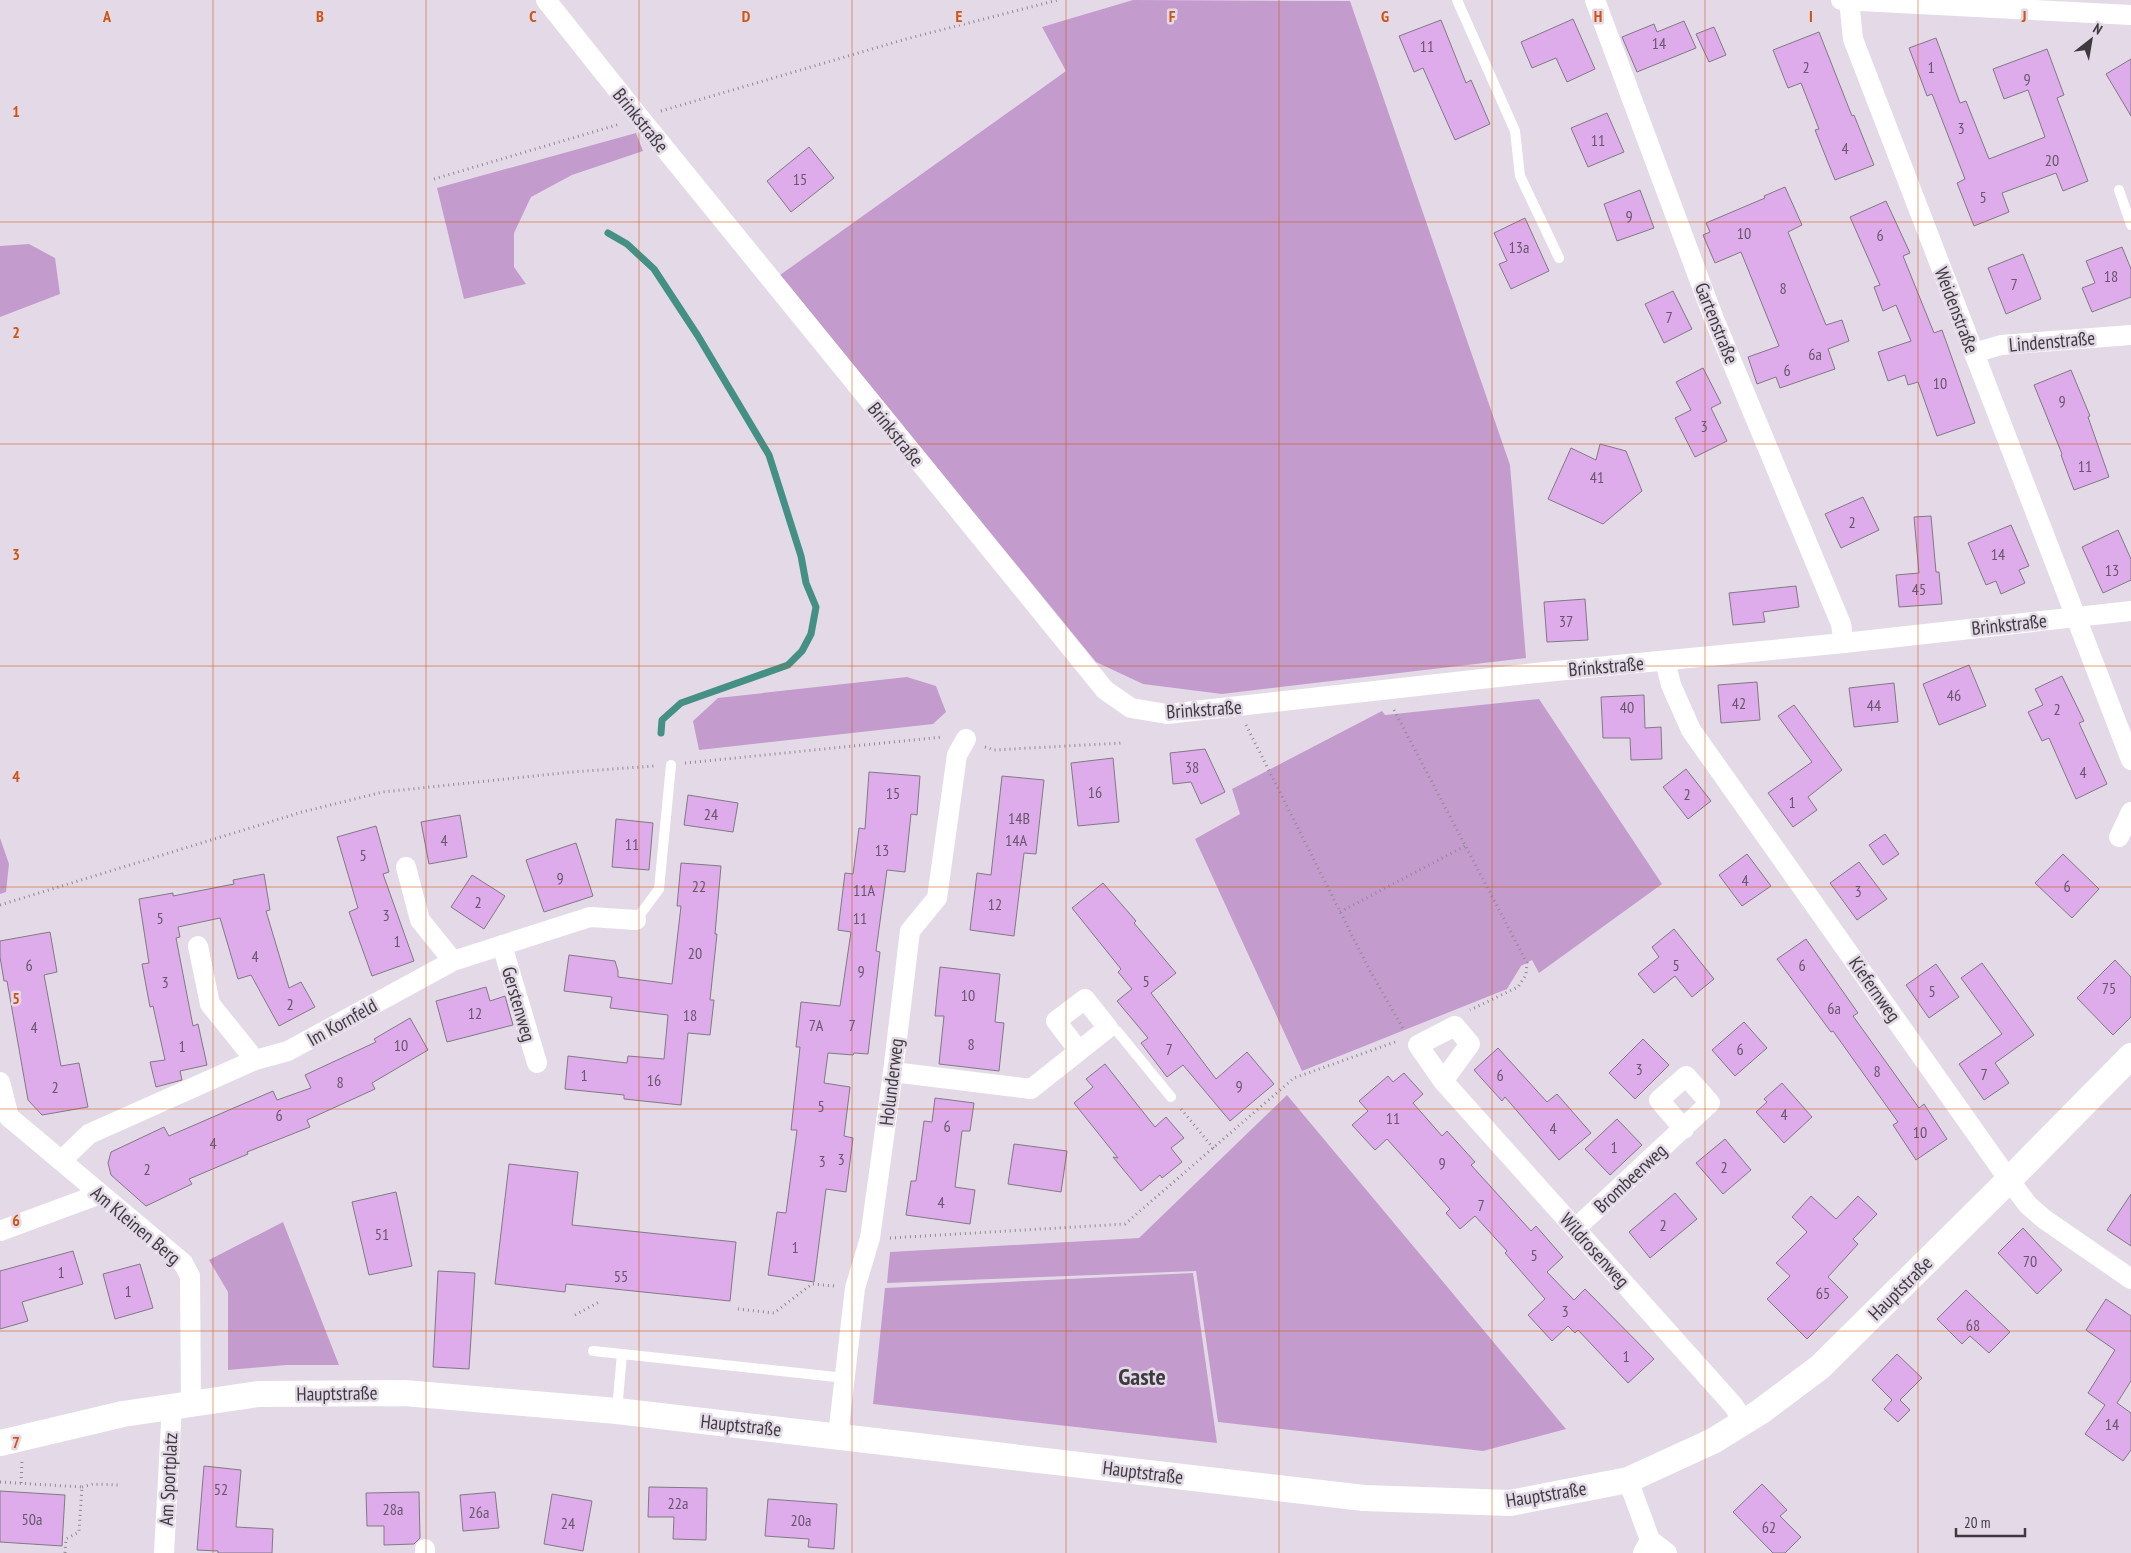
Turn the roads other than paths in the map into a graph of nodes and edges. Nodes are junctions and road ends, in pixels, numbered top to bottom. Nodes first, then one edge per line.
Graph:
1 (546, 0) edge
2 (1458, 0) edge
3 (1595, 0) edge
4 (1842, 0) edge
5 (1849, 0) edge
6 (1897, 1) edge
7 (2083, 6) edge
8 (2131, 16) edge
9 (2118, 190) dead end
10 (2131, 224) edge
11 (1559, 258) dead end
12 (2131, 335) edge
13 (1974, 353) junction
14 (2131, 612) edge
15 (2075, 617) junction
16 (1844, 643) junction
17 (1665, 661) junction
18 (966, 739) road end
19 (2131, 760) edge
20 (671, 764) road end
21 (2131, 812) edge
22 (2119, 837) dead end
23 (406, 867) dead end
24 (636, 920) joint
25 (502, 945) junction
26 (198, 946) dead end
27 (452, 961) junction
28 (1108, 1028) junction
29 (1079, 1051) junction
30 (2130, 1057) edge
31 (255, 1060) junction
32 (537, 1063) dead end
33 (893, 1072) junction
34 (1443, 1081) junction
35 (0, 1082) edge
36 (1172, 1097) road end
37 (1684, 1128) dead end
38 (61, 1161) junction
39 (2009, 1180) junction
40 (100, 1194) junction
41 (1576, 1228) junction
42 (0, 1231) edge
43 (2131, 1279) edge
44 (593, 1351) dead end
45 (622, 1354) junction
46 (845, 1378) junction
47 (181, 1404) junction
48 (617, 1411) junction
49 (1744, 1422) junction
50 (838, 1436) junction
51 (0, 1443) edge
52 (1628, 1480) junction
53 (1646, 1546) edge
54 (164, 1553) edge
55 (1667, 1553) edge

1 - 17 street, Brinkstraße
2 - 11 lane
3 - 16 street, Gartenstraße
4 - 5 street
5 - 6 street
5 - 13 street, Weidenstraße
6 - 7 street
7 - 8 street
9 - 10 lane
12 - 13 street, Lindenstraße
13 - 15 street, Weidenstraße
14 - 15 street, Brinkstraße
15 - 16 street, Brinkstraße
15 - 19 street, Weidenstraße
16 - 17 street, Brinkstraße
17 - 39 street, Kiefernweg
18 - 33 street, Holunderweg
20 - 24 lane
21 - 22 street
23 - 27 street
24 - 25 street, Im Kornfeld
25 - 27 street, Im Kornfeld
25 - 32 street, Gerstenweg
26 - 31 street
27 - 31 street, Im Kornfeld
28 - 29 street
28 - 29 street
28 - 36 lane
29 - 33 street
30 - 39 street, Hauptstraße
31 - 38 street, Im Kornfeld
33 - 46 street, Holunderweg
34 - 34 street, Wildrosenweg
34 - 41 street, Wildrosenweg
35 - 38 street, Am Kleinen Berg
37 - 41 street, Brombeerweg
38 - 40 street, Am Kleinen Berg
39 - 43 street, Kiefernweg
39 - 49 street, Hauptstraße
40 - 42 street
40 - 47 street, Am Kleinen Berg
41 - 49 street, Wildrosenweg
44 - 45 lane
45 - 46 lane
45 - 48 lane
46 - 50 street, Holunderweg
47 - 48 street, Hauptstraße
47 - 51 street, Hauptstraße
47 - 54 street, Am Sportplatz
48 - 50 street, Hauptstraße
49 - 52 street, Hauptstraße
50 - 52 street, Hauptstraße
52 - 53 street
53 - 55 street

